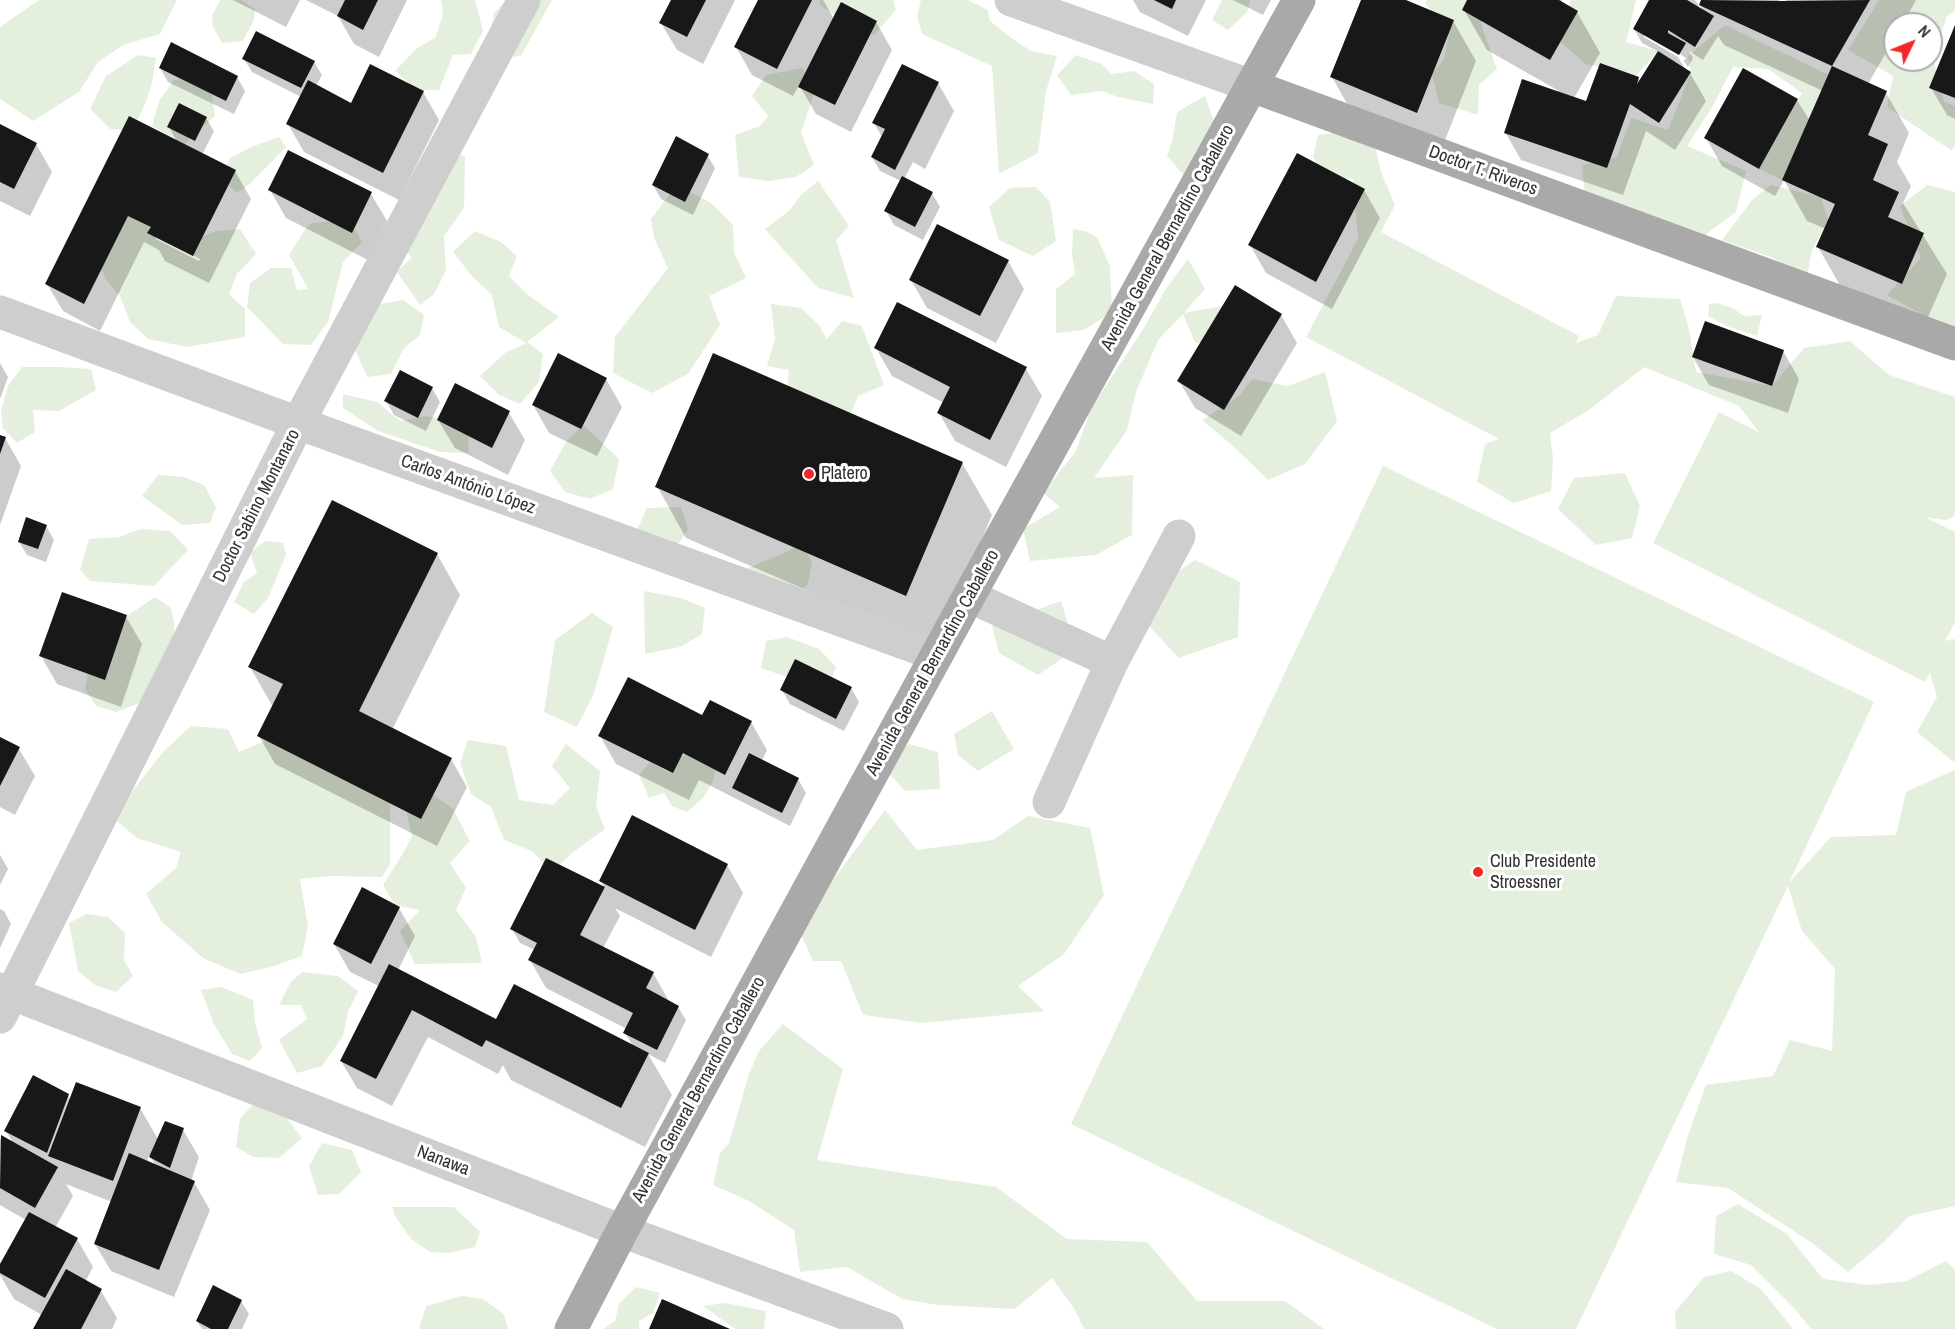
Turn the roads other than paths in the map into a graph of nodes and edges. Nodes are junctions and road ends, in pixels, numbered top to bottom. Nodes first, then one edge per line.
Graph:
1 (524, 0) edge
2 (1011, 0) edge
3 (1299, 0) edge
4 (1252, 86) junction
5 (0, 312) edge
6 (1955, 344) edge
7 (298, 423) junction
8 (1179, 536) dead end
9 (969, 596) junction
10 (937, 655) junction
11 (1112, 662) junction
12 (1049, 802) dead end
13 (4, 1000) edge
14 (622, 1231) junction
15 (571, 1329) edge
16 (887, 1329) edge

1 - 7 street, Doctor Sabino Montanaro
2 - 4 street, Doctor T. Riveros
3 - 4 main road, Avenida General Bernardino Caballero
4 - 6 main road, Doctor T. Riveros
4 - 9 main road, Avenida General Bernardino Caballero
5 - 7 street, Carlos António López
7 - 10 street, Carlos António López
7 - 13 street, Doctor Sabino Montanaro
8 - 11 street
9 - 10 main road, Avenida General Bernardino Caballero
9 - 11 street
10 - 14 main road, Avenida General Bernardino Caballero
11 - 12 street
13 - 14 street, Nanawa
14 - 15 main road, Avenida General Bernardino Caballero
14 - 16 street, Nanawa

